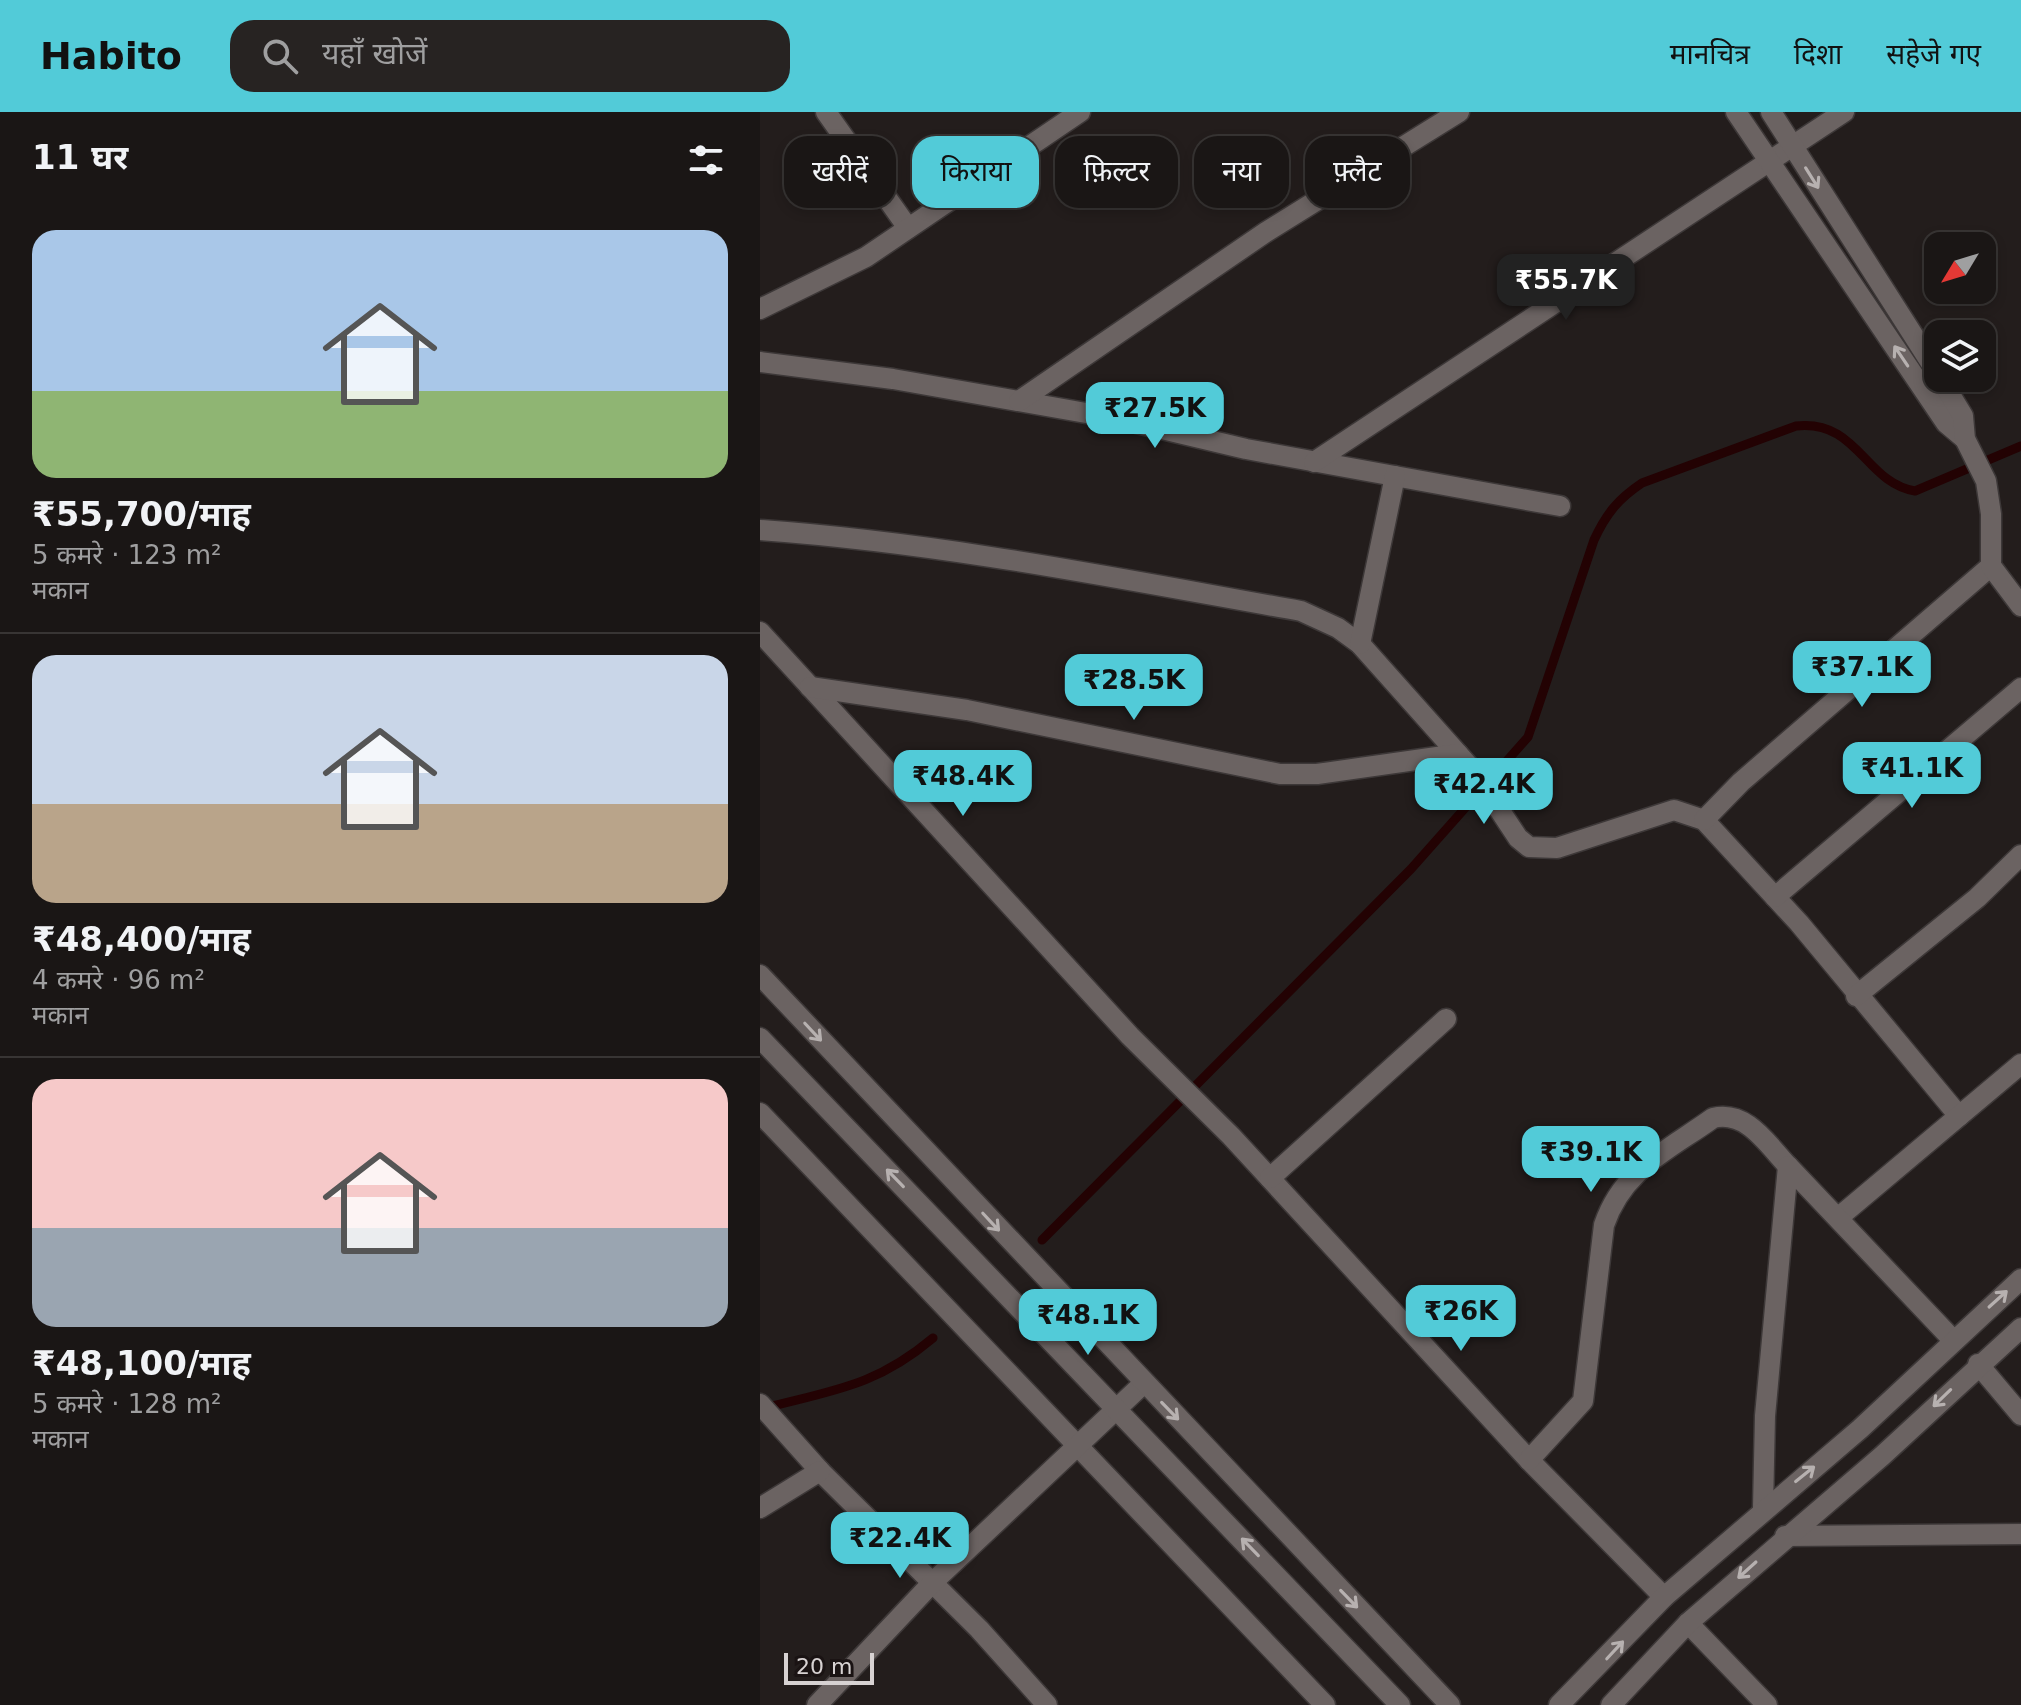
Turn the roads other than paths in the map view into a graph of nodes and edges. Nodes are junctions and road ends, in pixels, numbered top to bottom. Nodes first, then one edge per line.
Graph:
1 (826, 112) edge
2 (1080, 112) edge
3 (1459, 112) edge
4 (1736, 112) edge
5 (1771, 112) edge
6 (1844, 112) edge
7 (1791, 145) junction
8 (1769, 161) junction
9 (908, 228) junction
10 (760, 309) edge
11 (1924, 353) edge
12 (763, 363) edge
13 (760, 385) edge
14 (1949, 392) edge
15 (1019, 401) junction
16 (1969, 445) junction
17 (1314, 462) junction
18 (1395, 476) junction
19 (1560, 506) dead end
20 (760, 530) edge
21 (1991, 566) junction
22 (2021, 606) edge
23 (760, 632) edge
24 (1360, 644) junction
25 (810, 687) junction
26 (2021, 688) edge
27 (1458, 754) junction
28 (1704, 820) junction
29 (2021, 855) edge
30 (1775, 897) junction
31 (760, 975) edge
32 (1856, 996) junction
33 (1446, 1019) dead end
34 (760, 1038) edge
35 (2021, 1064) edge
36 (760, 1113) edge
37 (1959, 1116) junction
38 (1788, 1166) junction
39 (1270, 1178) junction
40 (1839, 1217) junction
41 (2021, 1279) edge
42 (2021, 1328) edge
43 (1953, 1340) junction
44 (1978, 1364) junction
45 (1144, 1383) junction
46 (760, 1404) edge
47 (1117, 1408) junction
48 (2021, 1415) edge
49 (1076, 1445) junction
50 (1529, 1460) junction
51 (820, 1471) junction
52 (760, 1508) edge
53 (1763, 1508) junction
54 (2021, 1534) edge
55 (1785, 1536) junction
56 (933, 1582) junction
57 (1664, 1597) junction
58 (1688, 1623) junction
59 (817, 1705) edge
60 (1047, 1705) edge
61 (1325, 1705) edge
62 (1400, 1705) edge
63 (1450, 1705) edge
64 (1559, 1705) edge
65 (1611, 1705) edge
66 (1767, 1705) edge

1 - 9 street
2 - 9 street
3 - 15 street
4 - 8 street
5 - 7 street
6 - 7 street
7 - 8 street
7 -> 11 street
16 -> 8 street
8 - 17 street
9 - 10 street
12 - 13 street
12 - 15 street
14 - 16 street
15 - 17 street
16 - 21 street
17 - 18 street
18 - 19 street
18 - 24 street
20 - 24 street
21 - 22 street
21 - 28 street
23 - 25 street
24 - 27 street
25 - 27 street
25 - 39 street
26 - 30 street
27 - 28 street
28 - 30 street
29 - 32 street
30 - 32 street
31 -> 45 street
32 - 37 street
33 - 39 street
47 -> 34 street
35 - 37 street
36 - 49 street
37 - 40 street
38 - 40 street
38 - 50 street
38 - 53 street
39 - 50 street
40 - 43 street
43 -> 41 street
42 - 44 street
53 -> 43 street
44 - 48 street
44 -> 55 street
45 - 47 street
45 -> 63 street
46 - 51 street
47 - 49 street
62 -> 47 street
49 - 56 street
49 - 61 street
50 - 57 street
51 - 52 street
51 - 56 street
53 - 57 street
54 - 55 street
55 -> 58 street
56 - 59 street
56 - 60 street
64 -> 57 street
58 - 65 street
58 - 66 street

